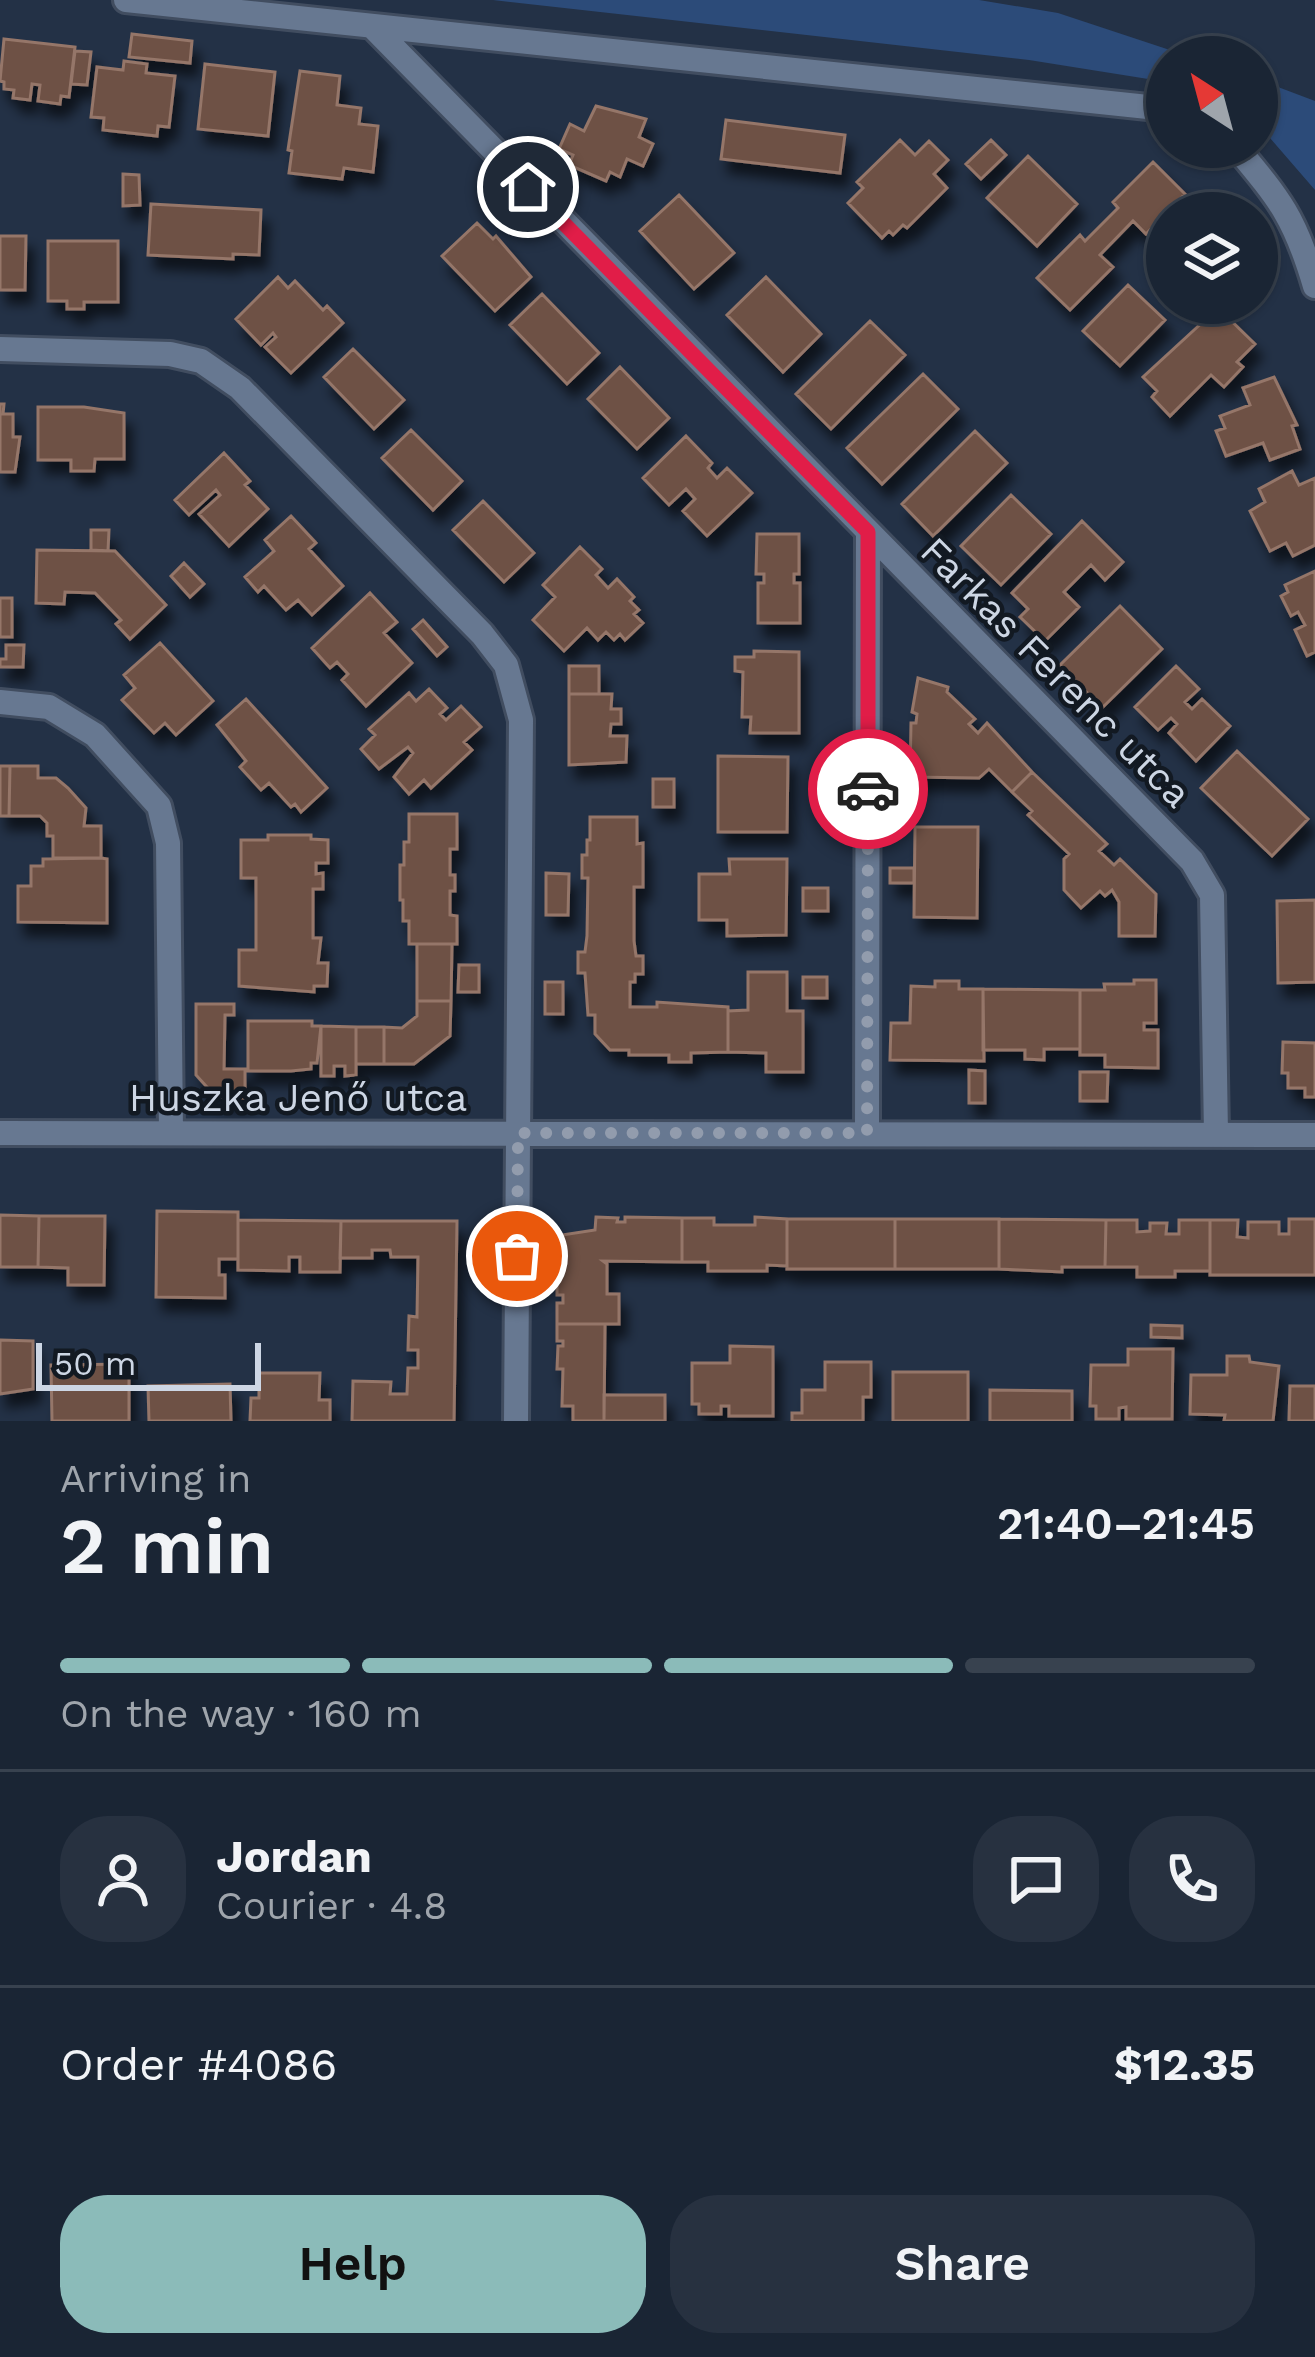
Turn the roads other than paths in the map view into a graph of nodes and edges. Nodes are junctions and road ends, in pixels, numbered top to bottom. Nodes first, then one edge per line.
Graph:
1 (126, 0) edge
2 (372, 26) junction
3 (1146, 107) edge
4 (1253, 168) edge
5 (1315, 286) edge
6 (0, 349) edge
7 (868, 532) junction
8 (0, 702) edge
9 (171, 1132) junction
10 (0, 1133) edge
11 (518, 1133) junction
12 (867, 1133) junction
13 (1216, 1134) junction
14 (1315, 1135) edge
15 (516, 1421) edge

1 - 2 street
2 - 3 street
2 - 7 street, Farkas Ferenc utca
4 - 5 street
6 - 11 street
7 - 12 street
7 - 13 street, Farkas Ferenc utca
8 - 9 street
9 - 10 street, Huszka Jenő utca
9 - 11 street, Huszka Jenő utca
11 - 12 street, Huszka Jenő utca
11 - 15 street
12 - 13 street, Huszka Jenő utca
13 - 14 street, Huszka Jenő utca

